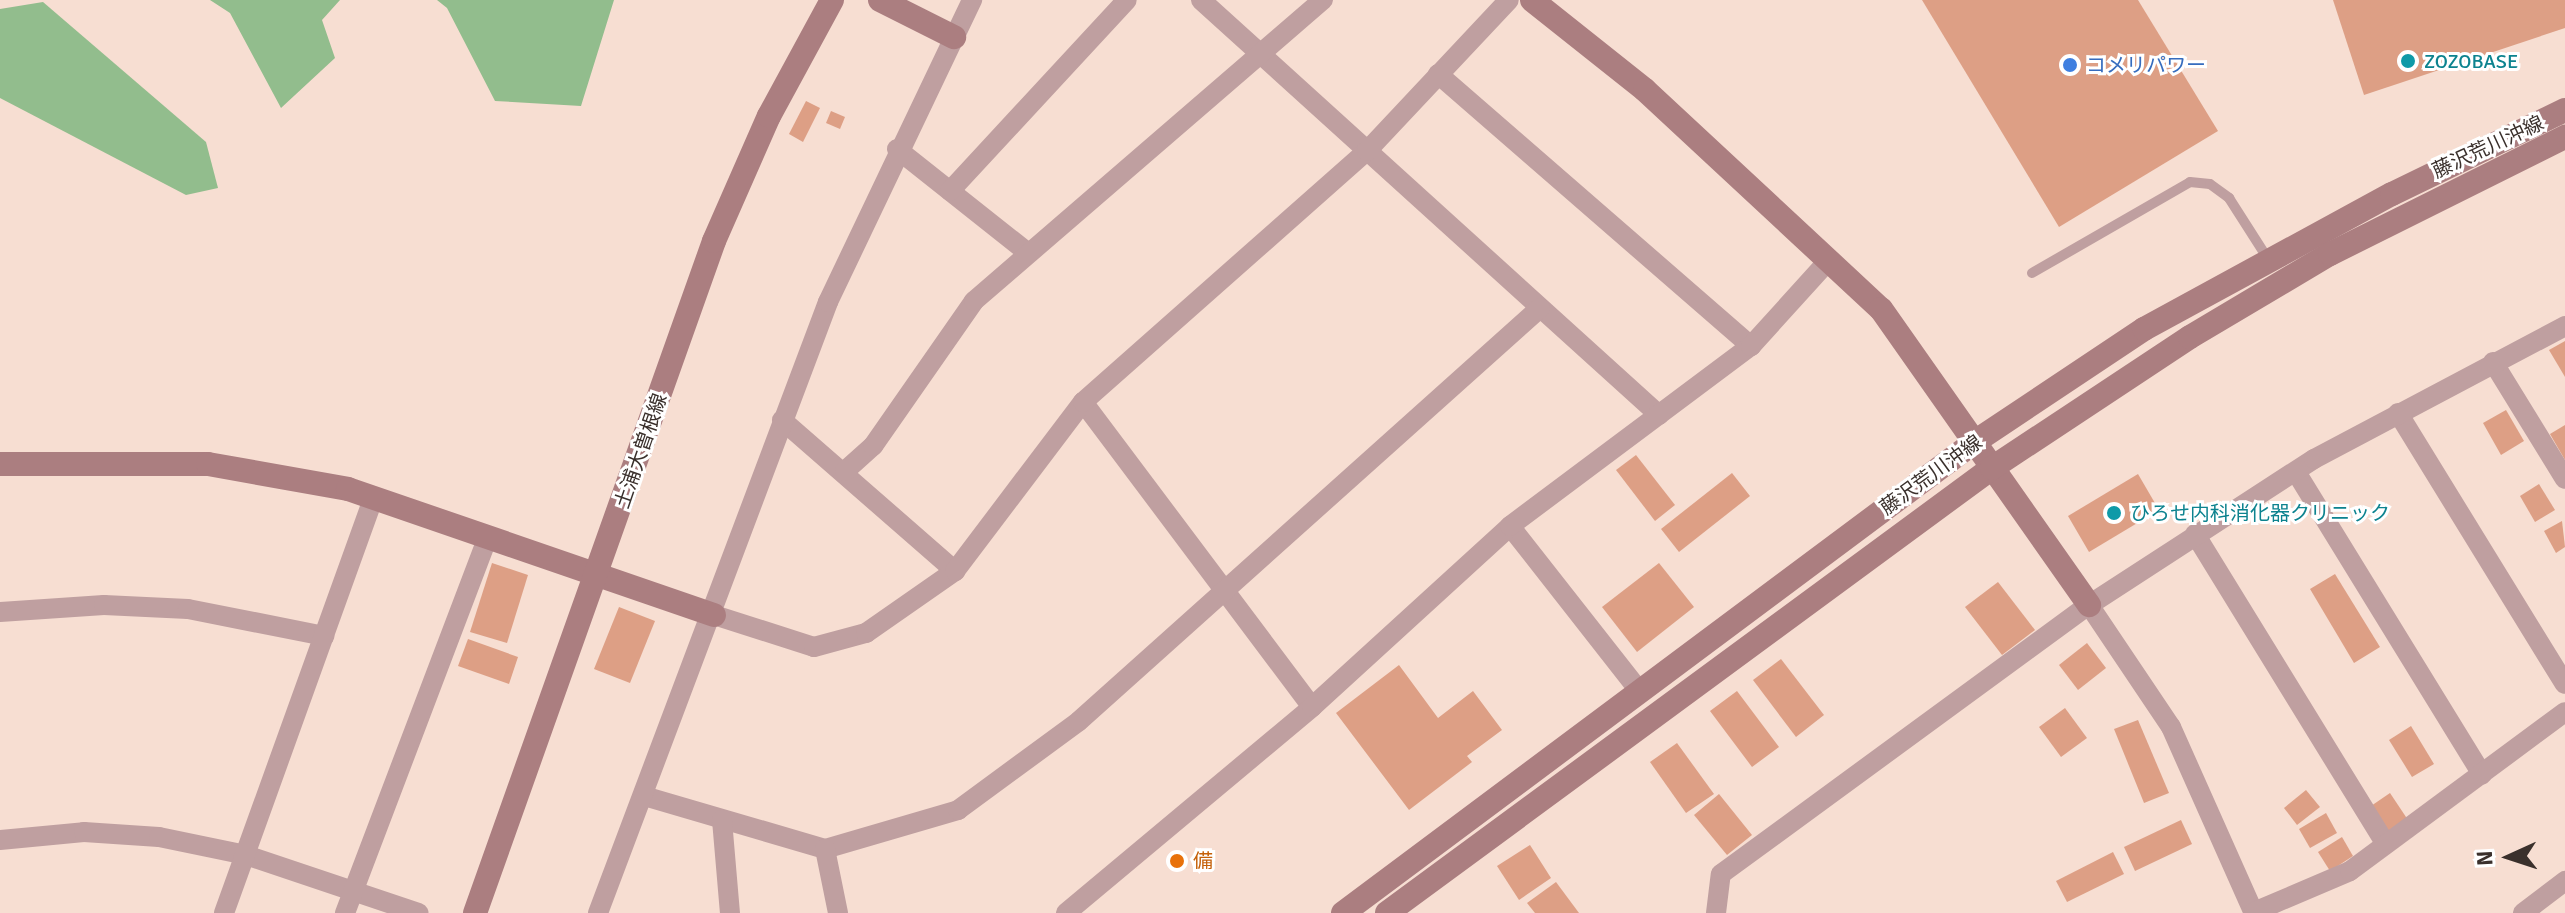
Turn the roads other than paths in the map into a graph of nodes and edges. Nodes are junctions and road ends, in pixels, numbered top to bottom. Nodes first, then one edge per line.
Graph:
1 (832, 0) edge
2 (880, 0) edge
3 (972, 0) edge
4 (1127, 0) edge
5 (1201, 0) edge
6 (1323, 0) edge
7 (1509, 0) edge
8 (1532, 0) edge
9 (954, 37) junction
10 (1258, 52) junction
11 (1438, 74) junction
12 (2565, 110) edge
13 (2565, 137) edge
14 (897, 149) junction
15 (1367, 151) junction
16 (950, 191) junction
17 (1027, 252) junction
18 (2268, 259) junction
19 (1828, 261) junction
20 (2032, 273) dead end
21 (1540, 308) junction
22 (2565, 326) edge
23 (1751, 346) junction
24 (2493, 362) junction
25 (1083, 402) junction
26 (2398, 413) junction
27 (1659, 415) junction
28 (782, 420) junction
29 (1973, 443) junction
30 (0, 464) edge
31 (1992, 468) junction
32 (845, 471) junction
33 (2296, 472) junction
34 (2565, 479) edge
35 (374, 497) junction
36 (1510, 526) junction
37 (2195, 534) junction
38 (488, 536) junction
39 (955, 571) junction
40 (598, 574) junction
41 (1222, 591) junction
42 (2089, 605) junction
43 (0, 612) edge
44 (714, 615) junction
45 (324, 636) junction
46 (2565, 684) edge
47 (1640, 692) junction
48 (1312, 707) junction
49 (2565, 712) edge
50 (2482, 774) junction
51 (644, 796) junction
52 (722, 820) junction
53 (0, 840) edge
54 (2386, 844) junction
55 (825, 849) junction
56 (246, 855) junction
57 (2565, 881) edge
58 (353, 889) junction
59 (224, 913) edge
60 (345, 913) edge
61 (418, 913) edge
62 (475, 913) edge
63 (598, 913) edge
64 (730, 913) edge
65 (838, 913) edge
66 (1066, 913) edge
67 (1343, 913) edge
68 (1387, 913) edge
69 (1716, 913) edge
70 (2254, 913) edge
71 (2523, 913) edge

1 - 40 main road, 土浦大曽根線
2 - 9 main road
3 - 9 street
4 - 16 street
5 - 10 street
6 - 10 street
7 - 11 street
8 - 19 main road
9 - 14 street
10 - 15 street
10 - 17 street
11 - 15 street
11 - 23 street
12 - 18 main road, 藤沢荒川沖線
13 - 31 main road, 藤沢荒川沖線
14 - 16 street
14 - 28 street
15 - 21 street
15 - 25 street
16 - 17 street
17 - 32 street
18 - 20 lane
18 - 29 main road, 藤沢荒川沖線
19 - 23 street
19 - 29 main road
21 - 27 street
21 - 41 street
22 - 24 street
23 - 27 street
24 - 26 street
24 - 34 street
25 - 39 street
25 - 41 street
26 - 33 street
26 - 46 street
27 - 36 street
28 - 32 street
28 - 44 street
29 - 31 main road
29 - 47 main road, 藤沢荒川沖線
30 - 35 main road
31 - 42 main road
31 - 68 main road, 藤沢荒川沖線
32 - 39 street
33 - 37 street
33 - 50 street
35 - 38 main road
35 - 45 street
36 - 47 street
36 - 48 street
37 - 42 street
37 - 54 street
38 - 40 main road
38 - 58 street
39 - 44 street
40 - 44 main road
40 - 62 main road, 土浦大曽根線
41 - 48 street
41 - 55 street
42 - 69 street
42 - 70 street
43 - 45 street
44 - 51 street
45 - 56 street
47 - 67 main road, 藤沢荒川沖線
48 - 66 street
49 - 50 street
50 - 54 street
51 - 52 street
51 - 63 street
52 - 55 street
52 - 64 street
53 - 56 street
54 - 70 street
55 - 65 street
56 - 58 street
56 - 59 street
57 - 71 street
58 - 60 street
58 - 61 street

